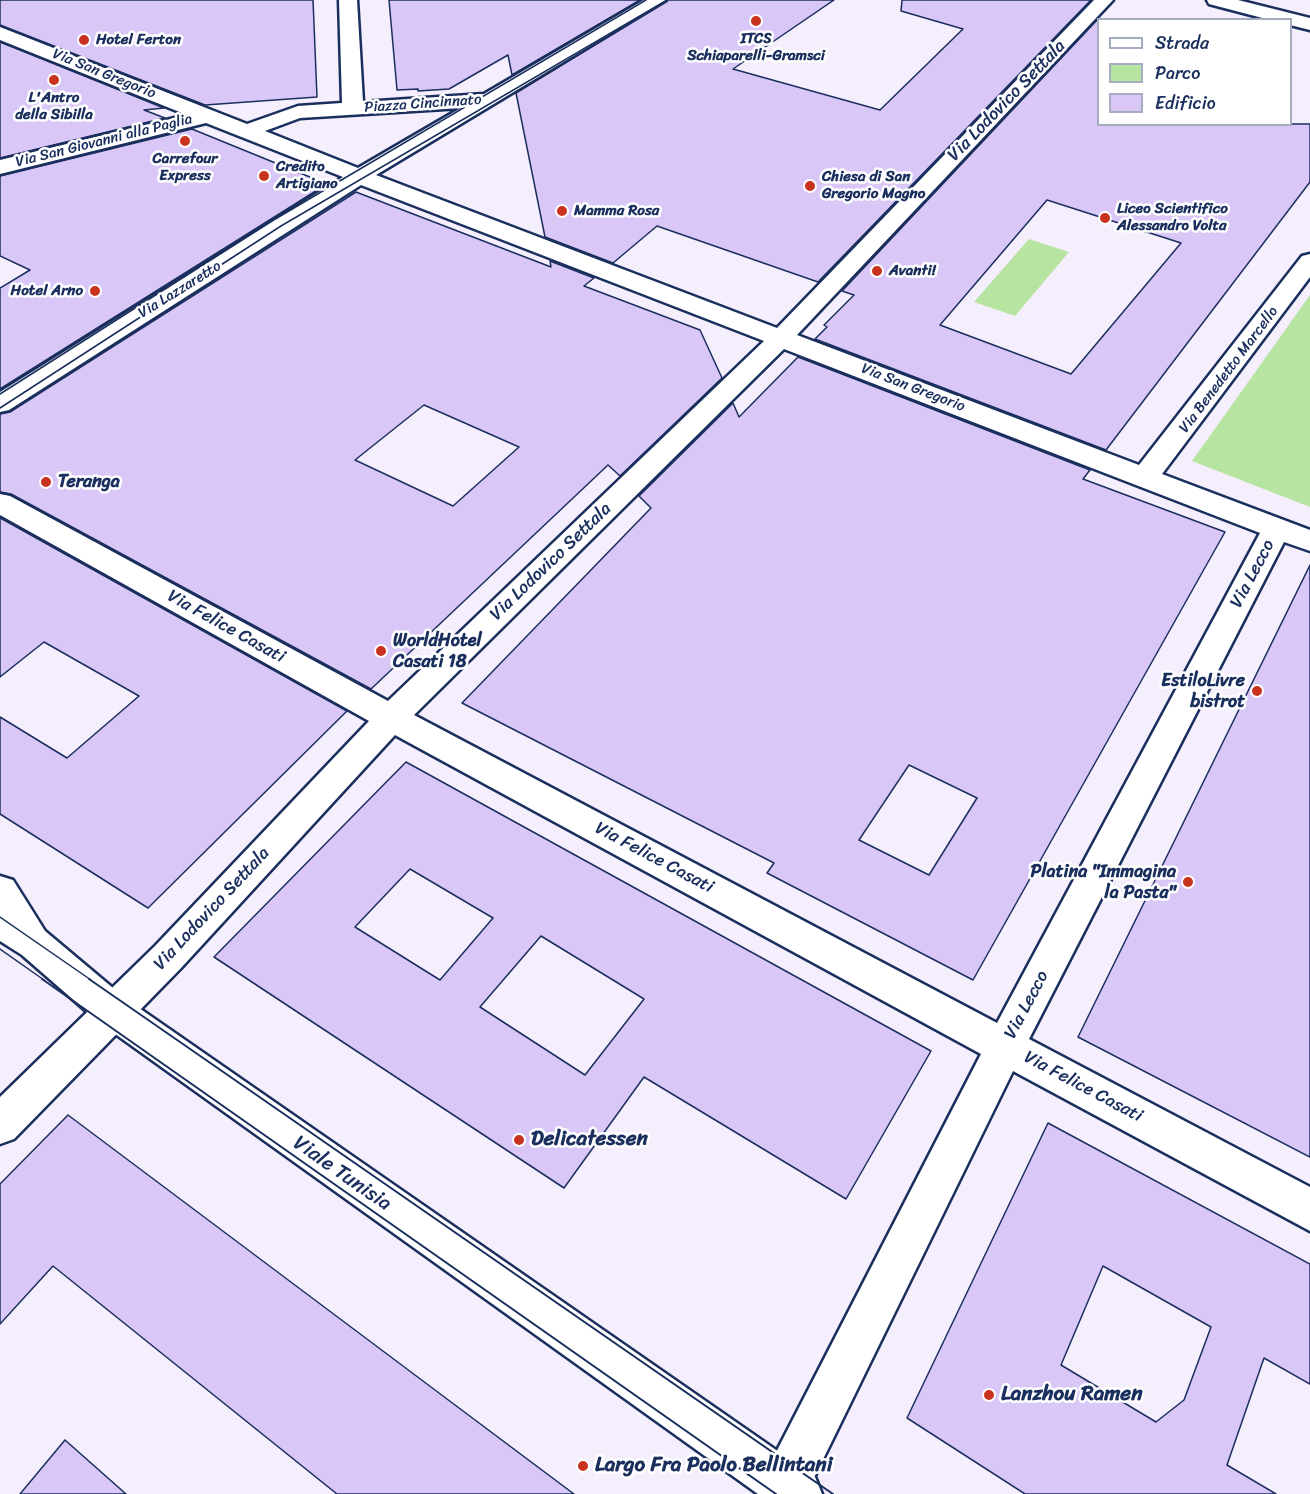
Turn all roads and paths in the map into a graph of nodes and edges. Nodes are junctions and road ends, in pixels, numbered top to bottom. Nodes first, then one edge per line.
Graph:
1 (348, 0) edge
2 (657, 0) edge
3 (1104, 0) edge
4 (1216, 0) edge
5 (1286, 18) edge
6 (1292, 19) edge
7 (1310, 24) edge
8 (0, 33) edge
9 (489, 100) junction
10 (353, 109) junction
11 (208, 116) junction
12 (247, 132) junction
13 (0, 166) edge
14 (360, 176) junction
15 (1310, 261) edge
16 (781, 338) junction
17 (0, 404) edge
18 (1145, 477) junction
19 (0, 503) edge
20 (1277, 528) junction
21 (1310, 541) edge
22 (391, 718) junction
23 (0, 891) edge
24 (0, 921) edge
25 (35, 944) junction
26 (113, 1011) junction
27 (1006, 1045) junction
28 (0, 1125) edge
29 (1310, 1209) edge
30 (791, 1490) edge

1 - 10 street
2 - 9 street
3 - 16 street, Via Lodovico Settala
4 - 5 street
6 - 7 street
8 - 11 street, Via San Gregorio
9 - 10 street, Piazza Cincinnato
9 - 14 street, Piazza Cincinnato
10 - 12 street, Piazza Cincinnato
11 - 12 street
11 - 13 street, Via San Giovanni alla Paglia
12 - 14 street
14 - 16 street, Via San Gregorio
14 - 17 street, Via Lazzaretto
15 - 18 street, Via Benedetto Marcello
16 - 18 street, Via San Gregorio
16 - 22 street, Via Lodovico Settala
18 - 20 street, Via San Gregorio
19 - 22 street, Via Felice Casati
20 - 21 street, Via San Gregorio
20 - 27 street, Via Lecco
22 - 26 street, Via Lodovico Settala
22 - 27 street, Via Felice Casati
23 - 25 street, Viale Tunisia
24 - 25 street, Viale Tunisia
25 - 26 street, Viale Tunisia
26 - 28 street, Via Lodovico Settala
26 - 30 street, Viale Tunisia
27 - 29 street, Via Felice Casati
27 - 30 street, Via Lecco

